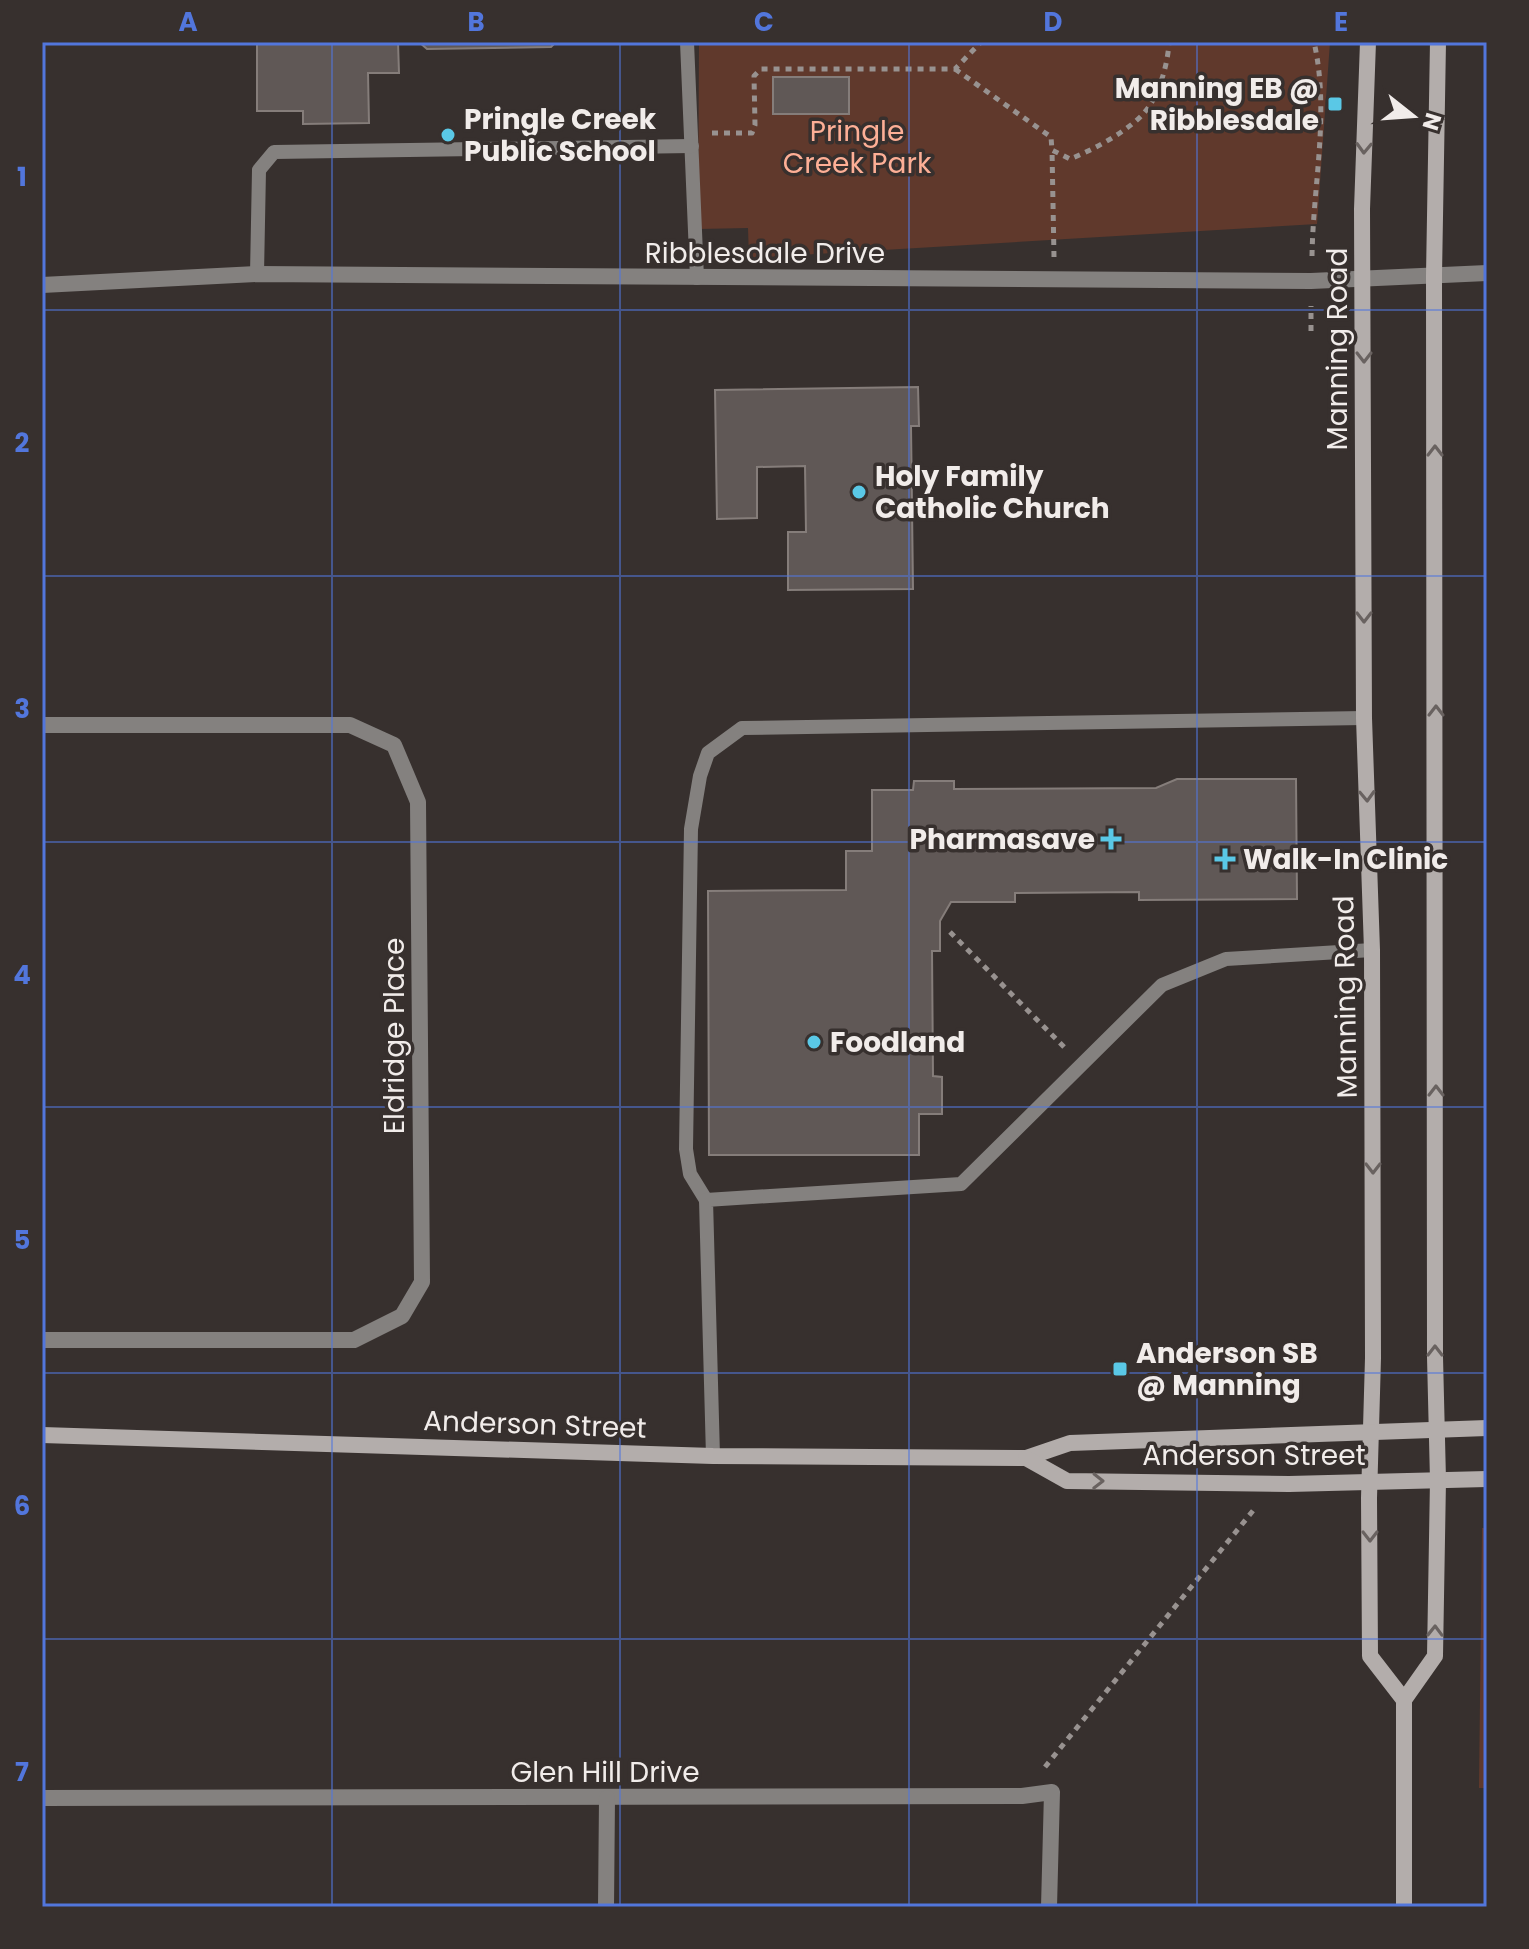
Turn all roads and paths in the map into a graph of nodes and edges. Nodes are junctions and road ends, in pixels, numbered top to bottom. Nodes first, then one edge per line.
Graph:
1 (687, 42) edge
2 (981, 42) edge
3 (1169, 42) edge
4 (1314, 42) edge
5 (1368, 42) edge
6 (1438, 42) edge
7 (955, 69) junction
8 (692, 140) junction
9 (1052, 150) junction
10 (1487, 273) edge
11 (257, 274) junction
12 (1434, 275) junction
13 (697, 278) junction
14 (1364, 279) junction
15 (1054, 281) junction
16 (1311, 281) junction
17 (42, 285) edge
18 (1311, 331) dead end
19 (1364, 718) junction
20 (42, 725) edge
21 (950, 932) dead end
22 (1372, 950) junction
23 (1081, 1064) junction
24 (706, 1200) junction
25 (42, 1340) edge
26 (1487, 1428) edge
27 (1436, 1429) junction
28 (1371, 1430) junction
29 (42, 1435) edge
30 (713, 1456) junction
31 (1026, 1458) junction
32 (1487, 1479) edge
33 (1438, 1480) junction
34 (1371, 1481) junction
35 (1265, 1496) dead end
36 (1404, 1700) junction
37 (1022, 1796) junction
38 (42, 1798) edge
39 (607, 1798) junction
40 (606, 1907) edge
41 (1049, 1907) edge
42 (1404, 1907) edge

1 - 8 lane
2 - 7 path
3 - 9 path
4 - 16 path
5 -> 14 main road, Manning Road
6 - 12 main road
7 - 8 path
7 - 9 path
8 - 11 lane
8 - 13 lane
9 - 15 path
10 - 12 street, Ribblesdale Drive
11 - 13 street, Ribblesdale Drive
11 - 17 street, Ribblesdale Drive
12 - 14 street, Ribblesdale Drive
27 -> 12 main road
13 - 15 street, Ribblesdale Drive
14 - 16 street, Ribblesdale Drive
14 -> 19 main road, Manning Road
15 - 16 street, Ribblesdale Drive
16 - 18 path
19 -> 22 main road, Manning Road
19 - 24 lane
20 - 25 street, Eldridge Place
21 - 23 path
22 - 23 lane
22 -> 28 main road, Manning Road
23 - 24 lane
24 - 30 lane
26 - 27 main road, Anderson Street
27 - 28 main road, Anderson Street
27 - 33 main road
28 - 31 main road, Anderson Street
28 - 34 main road, Manning Road
29 - 30 main road, Anderson Street
30 - 31 main road, Anderson Street
31 -> 34 main road, Anderson Street
32 - 33 main road, Anderson Street
33 - 34 main road, Anderson Street
36 -> 33 main road
34 -> 36 main road, Manning Road
35 - 37 path
36 - 42 main road
37 - 39 street, Glen Hill Drive
37 - 41 street, Glen Hill Drive
38 - 39 street, Glen Hill Drive
39 - 40 street

